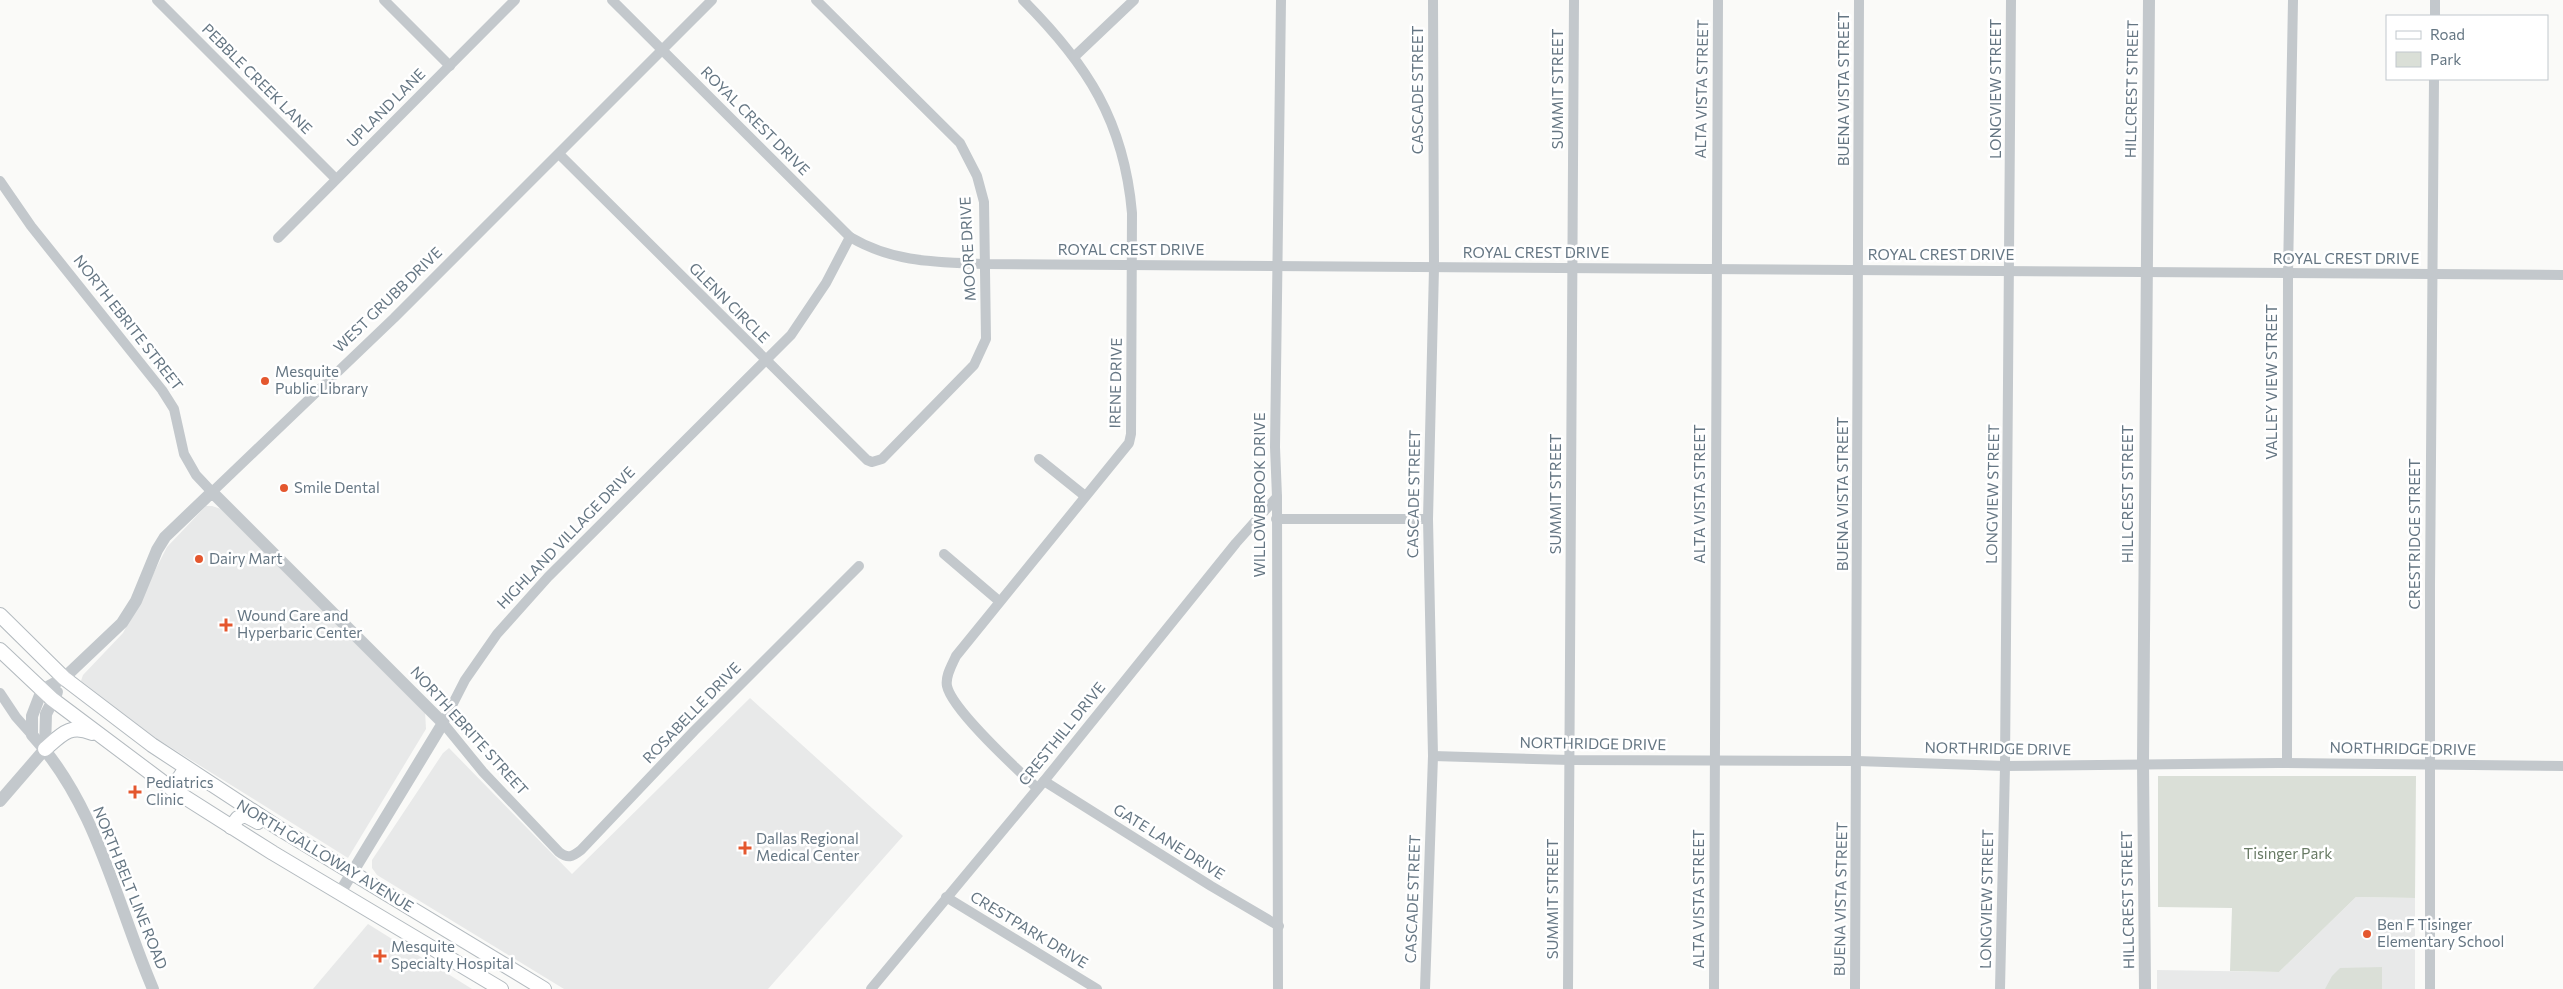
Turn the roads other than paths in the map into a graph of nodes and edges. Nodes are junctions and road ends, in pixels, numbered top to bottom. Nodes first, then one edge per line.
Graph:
1 (156, 0) edge
2 (384, 0) edge
3 (515, 0) edge
4 (612, 0) edge
5 (712, 0) edge
6 (816, 0) edge
7 (1024, 0) edge
8 (1134, 0) edge
9 (1281, 0) edge
10 (1433, 0) edge
11 (1574, 0) edge
12 (1718, 0) edge
13 (1859, 0) edge
14 (2011, 0) edge
15 (2149, 0) edge
16 (2293, 0) edge
17 (2435, 0) edge
18 (2435, 15) edge
19 (662, 50) junction
20 (1075, 56) junction
21 (450, 66) junction
22 (2434, 80) edge
23 (560, 155) junction
24 (336, 179) junction
25 (0, 181) edge
26 (850, 237) junction
27 (278, 238) dead end
28 (986, 264) junction
29 (1132, 265) junction
30 (1277, 266) junction
31 (1434, 268) junction
32 (1572, 268) junction
33 (1717, 269) junction
34 (1860, 270) junction
35 (2010, 271) junction
36 (2146, 272) junction
37 (2288, 274) junction
38 (2432, 274) junction
39 (2563, 275) edge
40 (765, 360) junction
41 (882, 459) joint
42 (1039, 459) dead end
43 (212, 492) junction
44 (1085, 496) junction
45 (1277, 497) junction
46 (1276, 519) junction
47 (1428, 519) junction
48 (944, 554) dead end
49 (859, 566) dead end
50 (1000, 601) junction
51 (0, 616) edge
52 (0, 650) edge
53 (64, 678) junction
54 (0, 693) edge
55 (47, 695) junction
56 (443, 723) junction
57 (32, 735) junction
58 (101, 737) junction
59 (45, 749) junction
60 (996, 749) joint
61 (1433, 756) junction
62 (1570, 760) junction
63 (1715, 760) junction
64 (1857, 761) junction
65 (2142, 763) junction
66 (2287, 763) junction
67 (2430, 764) junction
68 (2005, 766) junction
69 (2563, 766) edge
70 (186, 768) junction
71 (1041, 784) junction
72 (172, 789) junction
73 (0, 801) edge
74 (231, 827) junction
75 (286, 832) junction
76 (546, 838) joint
77 (352, 872) junction
78 (341, 892) junction
79 (946, 897) junction
80 (428, 919) junction
81 (392, 922) junction
82 (1279, 926) junction
83 (153, 989) edge
84 (501, 989) edge
85 (544, 989) edge
86 (871, 989) edge
87 (1097, 989) edge
88 (1278, 989) edge
89 (1425, 989) edge
90 (1568, 989) edge
91 (1714, 989) edge
92 (1855, 989) edge
93 (2000, 989) edge
94 (2145, 989) edge
95 (2430, 989) edge

1 - 24 street, PEBBLE CREEK LANE
2 - 21 street
3 - 21 street, UPLAND LANE
4 - 19 street, ROYAL CREST DRIVE
5 - 19 street, WEST GRUBB DRIVE
6 - 28 street, MOORE DRIVE
7 - 20 street, IRENE DRIVE
8 - 20 street
9 - 30 street, WILLOWBROOK DRIVE
10 - 31 street, CASCADE STREET
11 - 32 street, SUMMIT STREET
12 - 33 street, ALTA VISTA STREET
13 - 34 street, BUENA VISTA STREET
14 - 35 street, LONGVIEW STREET
15 - 36 street, HILLCREST STREET
16 - 37 street, VALLEY VIEW STREET
17 - 18 street
19 - 23 street, WEST GRUBB DRIVE
19 - 26 street, ROYAL CREST DRIVE
20 - 29 street, IRENE DRIVE
21 - 24 street, UPLAND LANE
22 - 38 street, CRESTRIDGE STREET
23 - 40 street, GLENN CIRCLE
23 - 43 street, WEST GRUBB DRIVE
24 - 27 street, UPLAND LANE
25 - 43 street, NORTH EBRITE STREET
26 - 28 street, ROYAL CREST DRIVE
26 - 40 street, HIGHLAND VILLAGE DRIVE
28 - 29 street, ROYAL CREST DRIVE
28 - 41 street, MOORE DRIVE
29 - 30 street, ROYAL CREST DRIVE
29 - 44 street, IRENE DRIVE
30 - 31 street, ROYAL CREST DRIVE
30 - 45 street, WILLOWBROOK DRIVE
31 - 32 street, ROYAL CREST DRIVE
31 - 47 street, CASCADE STREET
32 - 33 street, ROYAL CREST DRIVE
32 - 62 street, SUMMIT STREET
33 - 34 street, ROYAL CREST DRIVE
33 - 63 street, ALTA VISTA STREET
34 - 35 street, ROYAL CREST DRIVE
34 - 64 street, BUENA VISTA STREET
35 - 36 street, ROYAL CREST DRIVE
35 - 68 street, LONGVIEW STREET
36 - 37 street, ROYAL CREST DRIVE
36 - 65 street, HILLCREST STREET
37 - 38 street, ROYAL CREST DRIVE
37 - 66 street, VALLEY VIEW STREET
38 - 39 street, ROYAL CREST DRIVE
38 - 67 street, CRESTRIDGE STREET
40 - 41 street, GLENN CIRCLE
40 - 56 street, HIGHLAND VILLAGE DRIVE
42 - 44 street
43 - 53 street, WEST GRUBB DRIVE
43 - 56 street, NORTH EBRITE STREET
44 - 50 street, IRENE DRIVE
45 - 46 street, WILLOWBROOK DRIVE
45 - 71 street, CRESTHILL DRIVE
46 - 47 street
46 - 82 street, WILLOWBROOK DRIVE
47 - 61 street, CASCADE STREET
48 - 50 street
49 - 76 street, ROSABELLE DRIVE
50 - 60 street, IRENE DRIVE
51 - 53 main road, NORTH GALLOWAY AVENUE
52 - 55 main road, NORTH GALLOWAY AVENUE
53 - 55 street, WEST GRUBB DRIVE
53 - 70 main road, NORTH GALLOWAY AVENUE
54 - 57 street
55 - 57 street
55 - 58 main road, NORTH GALLOWAY AVENUE
55 - 59 street
56 - 76 street, NORTH EBRITE STREET
56 - 77 street, HIGHLAND VILLAGE DRIVE
57 - 59 street
58 - 59 main road
58 - 72 main road, NORTH GALLOWAY AVENUE
59 - 73 street
59 - 83 street, NORTH BELT LINE ROAD
60 - 71 street, GATE LANE DRIVE
61 - 62 street, NORTHRIDGE DRIVE
61 - 89 street, CASCADE STREET
62 - 63 street, NORTHRIDGE DRIVE
62 - 90 street, SUMMIT STREET
63 - 64 street, NORTHRIDGE DRIVE
63 - 91 street, ALTA VISTA STREET
64 - 68 street, NORTHRIDGE DRIVE
64 - 92 street, BUENA VISTA STREET
65 - 66 street, NORTHRIDGE DRIVE
65 - 68 street, NORTHRIDGE DRIVE
65 - 94 street, HILLCREST STREET
66 - 67 street, NORTHRIDGE DRIVE
67 - 69 street, NORTHRIDGE DRIVE
67 - 95 street, CRESTRIDGE STREET
68 - 93 street, LONGVIEW STREET
70 - 72 main road
70 - 75 main road, NORTH GALLOWAY AVENUE
71 - 79 street, CRESTHILL DRIVE
71 - 82 street, GATE LANE DRIVE
72 - 74 main road, NORTH GALLOWAY AVENUE
74 - 75 main road
74 - 78 main road, NORTH GALLOWAY AVENUE
75 - 77 main road, NORTH GALLOWAY AVENUE
77 - 78 street, HIGHLAND VILLAGE DRIVE
77 - 80 main road, NORTH GALLOWAY AVENUE
78 - 81 main road, NORTH GALLOWAY AVENUE
79 - 86 street, CRESTHILL DRIVE
79 - 87 street, CRESTPARK DRIVE
80 - 81 main road
80 - 85 main road, NORTH GALLOWAY AVENUE
81 - 84 main road, NORTH GALLOWAY AVENUE
82 - 88 street, WILLOWBROOK DRIVE

